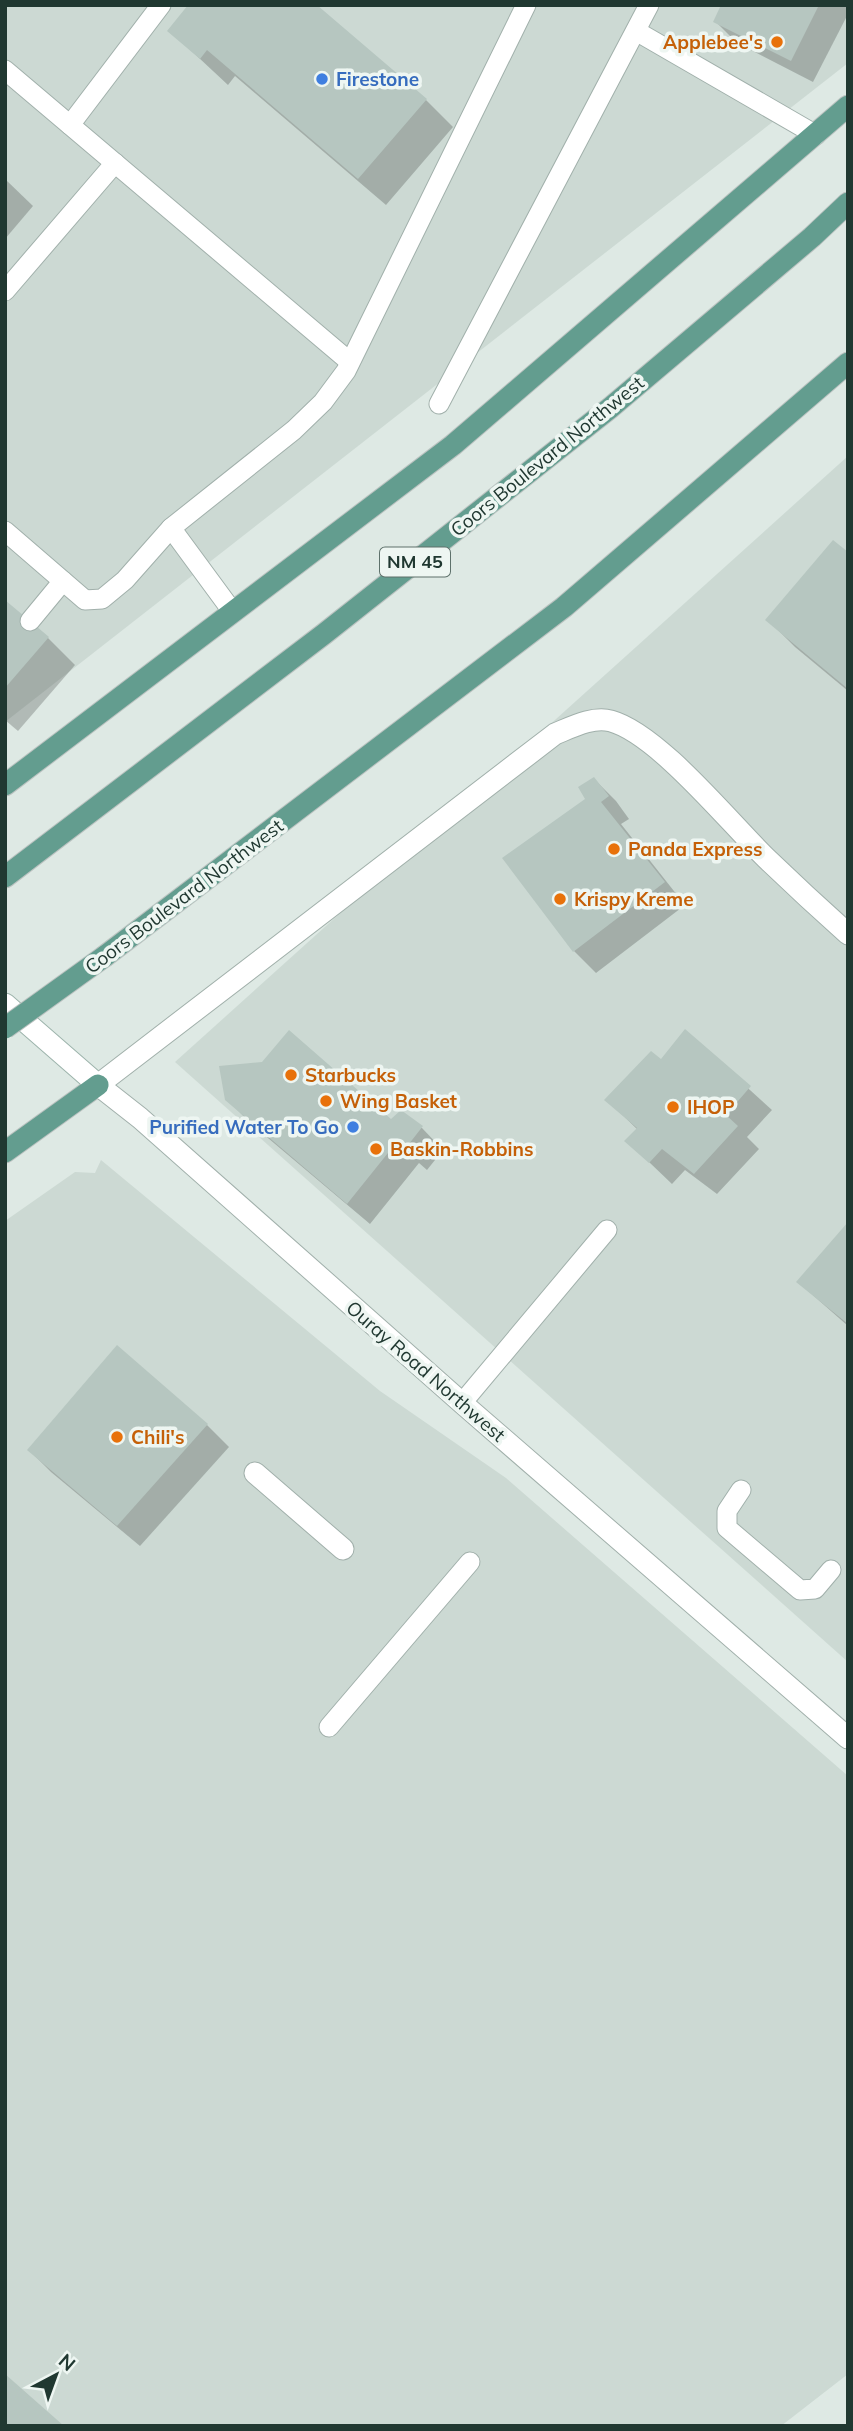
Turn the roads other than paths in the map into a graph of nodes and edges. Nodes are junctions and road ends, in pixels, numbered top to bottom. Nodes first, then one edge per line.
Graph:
1 (161, 5) edge
2 (526, 5) edge
3 (649, 5) edge
4 (636, 31) junction
5 (5, 70) edge
6 (848, 106) edge
7 (70, 125) junction
8 (816, 135) junction
9 (115, 163) junction
10 (848, 203) edge
11 (5, 290) edge
12 (351, 362) junction
13 (848, 363) edge
14 (439, 404) dead end
15 (171, 528) junction
16 (5, 531) edge
17 (63, 581) junction
18 (232, 611) junction
19 (30, 621) dead end
20 (5, 785) edge
21 (6, 877) edge
22 (848, 934) edge
23 (5, 1004) edge
24 (5, 1028) edge
25 (98, 1084) junction
26 (5, 1152) edge
27 (607, 1230) dead end
28 (462, 1403) junction
29 (255, 1473) dead end
30 (741, 1490) dead end
31 (343, 1549) dead end
32 (470, 1562) dead end
33 (831, 1570) dead end
34 (329, 1727) dead end
35 (848, 1738) edge

1 - 7 lane
2 - 12 lane
3 - 4 lane
4 - 8 lane
4 - 14 lane
5 - 7 lane
6 - 8 main road
7 - 9 lane
8 - 18 main road
9 - 11 lane
9 - 12 lane
10 - 21 main road, Coors Boulevard Northwest / NM 45
12 - 15 lane
13 - 24 main road, Coors Boulevard Northwest, bridge
15 - 17 lane
15 - 18 lane
16 - 17 lane
17 - 19 lane
18 - 20 main road
22 - 25 street
23 - 25 street, Ouray Road Northwest
25 - 26 main road
25 - 28 street, Ouray Road Northwest
27 - 28 lane
28 - 35 street, Ouray Road Northwest
29 - 31 street
30 - 33 lane
32 - 34 lane

